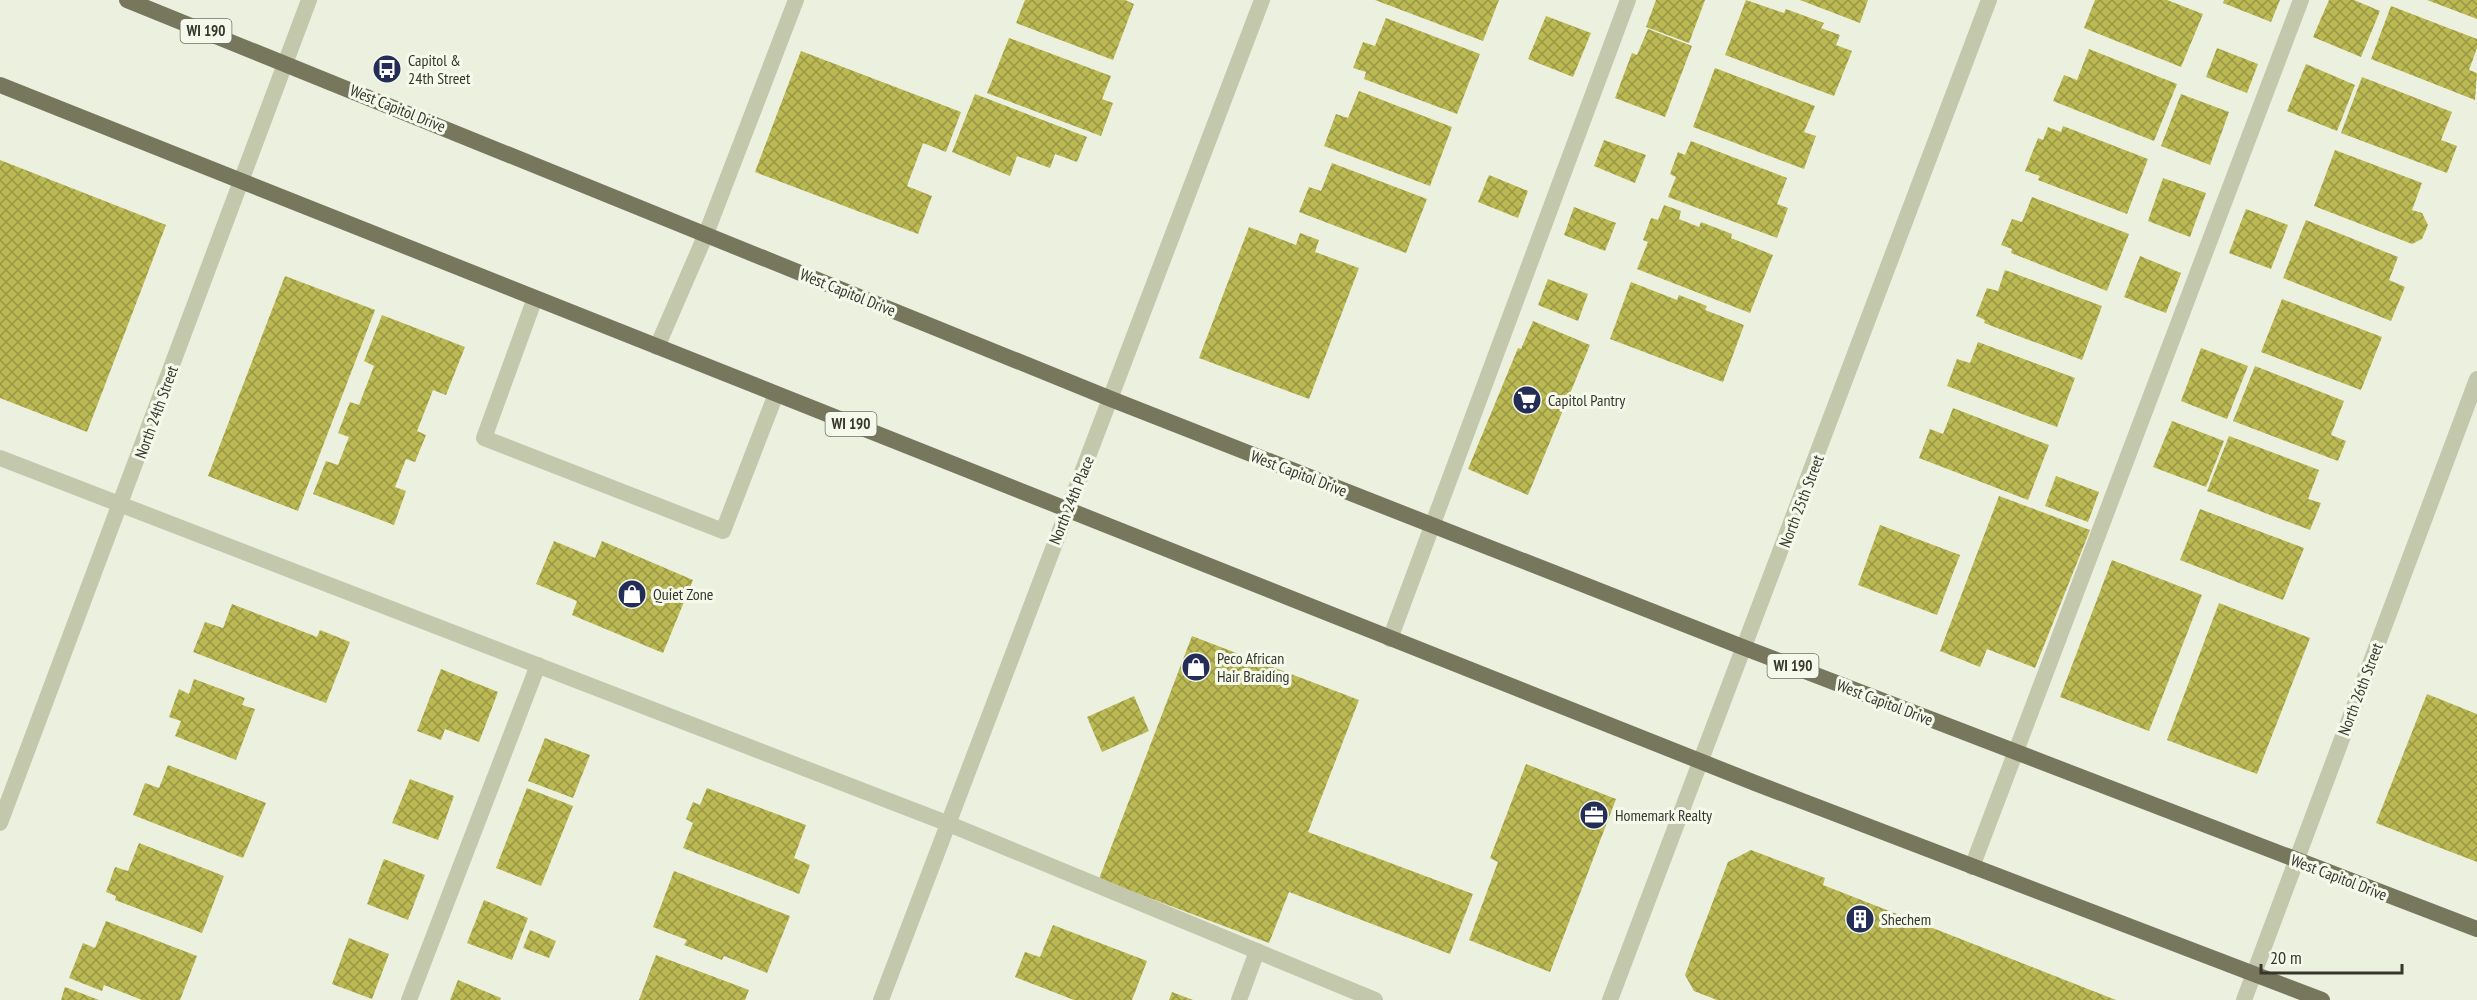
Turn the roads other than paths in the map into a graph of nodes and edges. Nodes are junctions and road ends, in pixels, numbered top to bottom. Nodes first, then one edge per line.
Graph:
1 (127, 0) edge
2 (309, 0) edge
3 (796, 0) edge
4 (1262, 0) edge
5 (1628, 0) edge
6 (1989, 0) edge
7 (2301, 0) edge
8 (285, 62) junction
9 (0, 85) edge
10 (241, 181) junction
11 (706, 234) junction
12 (536, 298) junction
13 (657, 347) junction
14 (2477, 379) edge
15 (776, 394) junction
16 (1111, 399) junction
17 (0, 458) edge
18 (121, 505) junction
19 (1066, 510) junction
20 (1432, 525) junction
21 (1390, 639) junction
22 (1745, 648) junction
23 (538, 665) junction
24 (2014, 752) junction
25 (1702, 762) junction
26 (0, 823) edge
27 (949, 824) junction
28 (2296, 861) junction
29 (1972, 867) junction
30 (2477, 929) edge
31 (1257, 951) junction
32 (2253, 975) junction
33 (410, 1000) edge
34 (881, 1000) edge
35 (1239, 1000) edge
36 (1375, 1000) edge
37 (1610, 1000) edge
38 (2244, 1000) edge
39 (2322, 1000) edge

1 - 8 main road, West Capitol Drive / WI 190
2 - 8 street, North 24th Street
3 - 11 street
4 - 16 street, North 24th Place
5 - 20 street
6 - 22 street, North 25th Street
7 - 24 street
8 - 10 street, North 24th Street
8 - 11 main road, West Capitol Drive / WI 190
9 - 10 main road, WI 190
10 - 12 main road, WI 190
10 - 18 street, North 24th Street
11 - 13 street
11 - 16 main road, West Capitol Drive / WI 190
12 - 13 main road, WI 190
12 - 15 street
13 - 15 main road, WI 190
14 - 28 street, North 26th Street
15 - 19 main road, WI 190
16 - 19 street, North 24th Place
16 - 20 main road, West Capitol Drive / WI 190
17 - 18 street
18 - 23 street
18 - 26 street, North 24th Street
19 - 21 main road, WI 190
19 - 27 street, North 24th Place
20 - 21 street
20 - 22 main road, West Capitol Drive / WI 190
21 - 25 main road, WI 190
22 - 24 main road, West Capitol Drive / WI 190
22 - 25 street, North 25th Street
23 - 27 street
23 - 33 street
24 - 28 main road, West Capitol Drive / WI 190
24 - 29 street
25 - 29 main road, WI 190
25 - 37 street, North 25th Street
27 - 31 street
27 - 34 street, North 24th Place
28 - 30 main road, West Capitol Drive / WI 190
28 - 32 street, North 26th Street
29 - 32 main road, WI 190
31 - 35 street
31 - 36 street
32 - 38 street, North 26th Street
32 - 39 main road, WI 190

